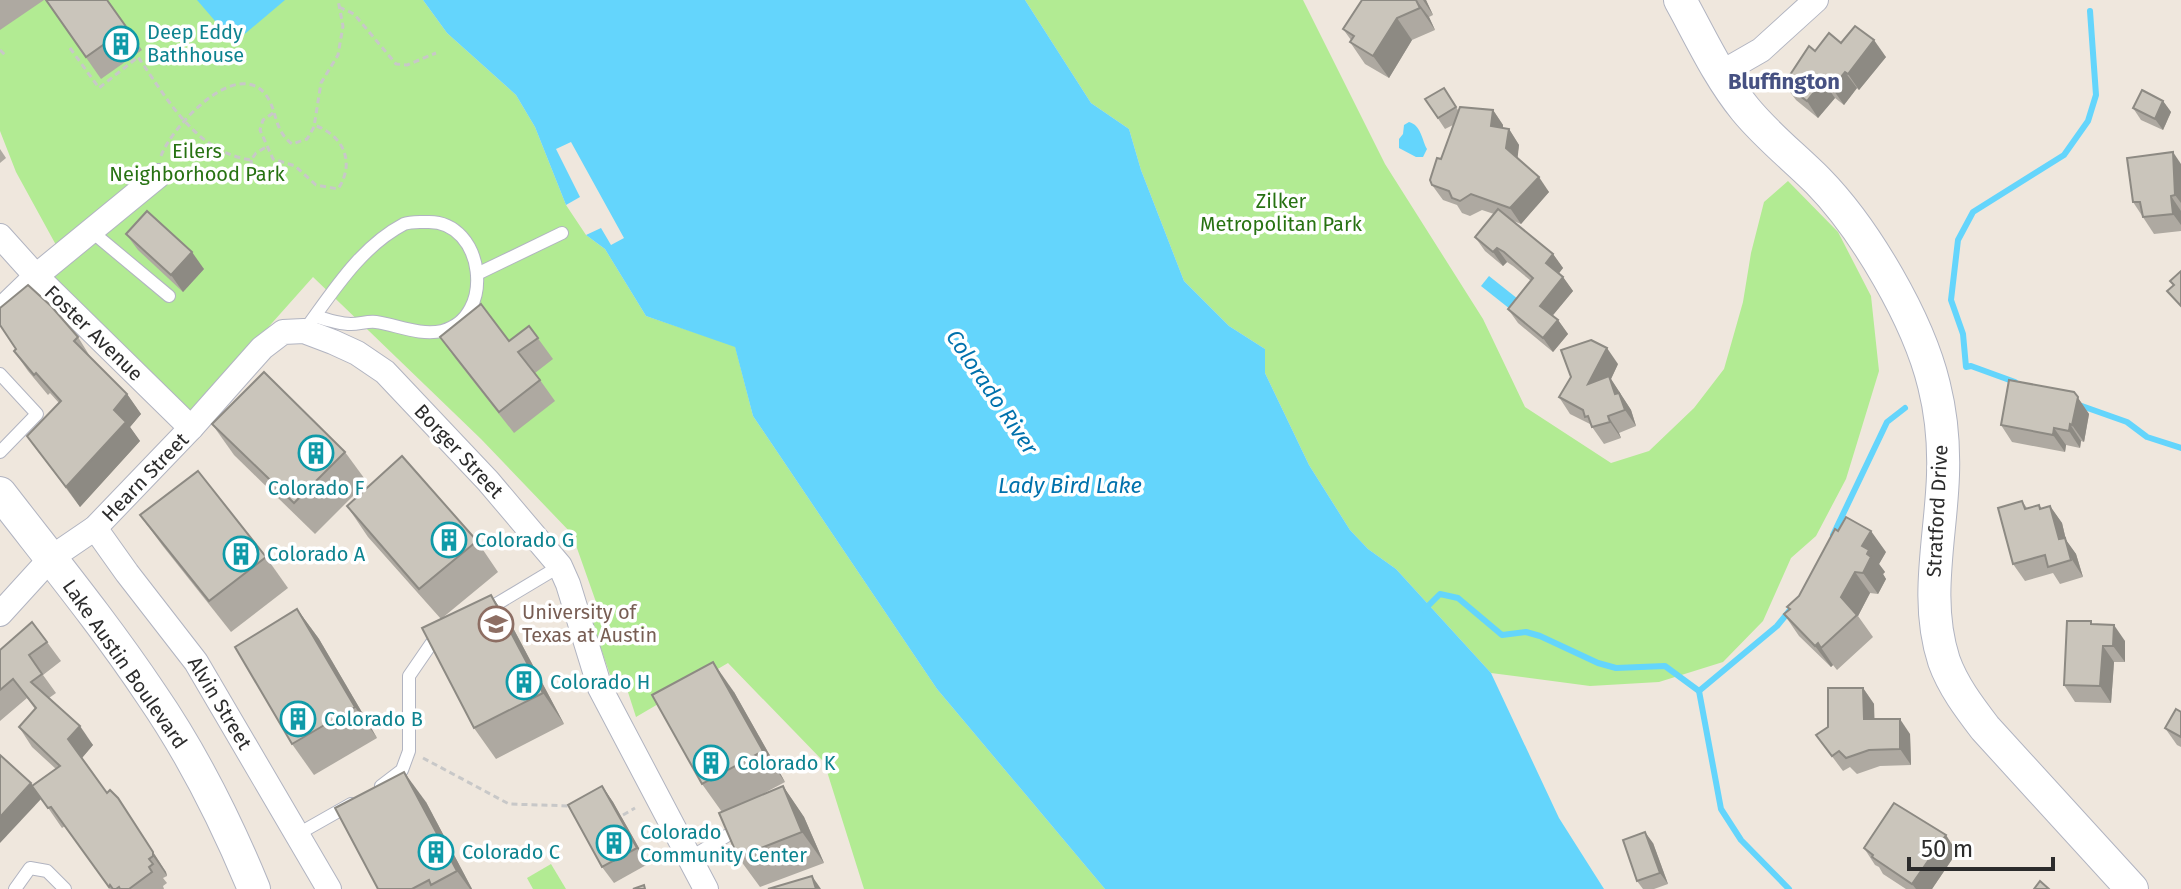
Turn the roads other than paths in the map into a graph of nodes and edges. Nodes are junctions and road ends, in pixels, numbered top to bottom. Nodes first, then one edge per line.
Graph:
1 (1680, 0) edge
2 (1816, 0) edge
3 (1721, 73) junction
4 (158, 176) road end
5 (91, 231) junction
6 (562, 233) dead end
7 (0, 236) edge
8 (477, 274) junction
9 (36, 276) junction
10 (169, 296) dead end
11 (0, 311) edge
12 (301, 326) junction
13 (0, 374) edge
14 (191, 428) junction
15 (0, 452) edge
16 (0, 493) edge
17 (95, 528) junction
18 (51, 558) junction
19 (560, 566) junction
20 (0, 614) edge
21 (474, 617) edge
22 (453, 631) edge
23 (750, 822) edge
24 (298, 834) junction
25 (691, 857) junction
26 (15, 889) edge
27 (65, 889) edge
28 (254, 889) edge
29 (329, 889) edge
30 (706, 889) edge
31 (2132, 889) edge

1 - 3 street, Stratford Drive
2 - 3 street
3 - 31 street, Stratford Drive
4 - 5 street
5 - 9 street
5 - 10 lane
6 - 8 lane
7 - 9 street, Foster Avenue
8 - 12 lane
8 - 12 lane
9 - 11 street
9 - 14 street, Foster Avenue
12 - 14 street, Hearn Street
12 - 19 street, Borger Street
13 - 15 lane
14 - 17 street, Hearn Street
16 - 18 street, Lake Austin Boulevard
17 - 18 street, Hearn Street
17 - 24 street, Alvin Street
18 - 20 street, Hearn Street
18 - 28 street, Lake Austin Boulevard
19 - 21 lane
19 - 25 street, Borger Street
22 - 24 lane
23 - 25 lane
24 - 29 street, Alvin Street
25 - 30 street, Borger Street
26 - 27 lane

